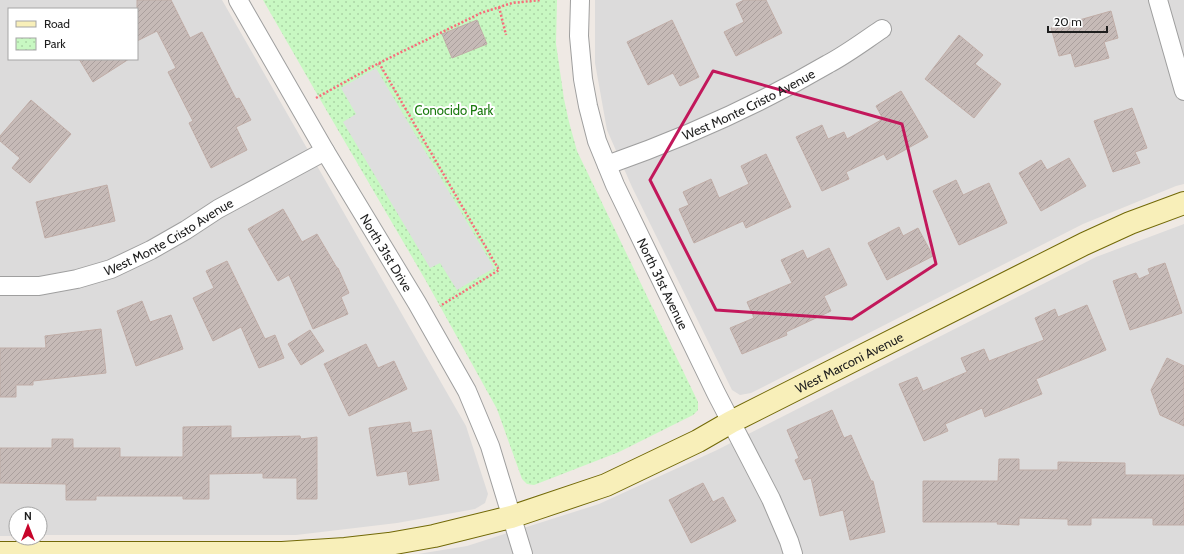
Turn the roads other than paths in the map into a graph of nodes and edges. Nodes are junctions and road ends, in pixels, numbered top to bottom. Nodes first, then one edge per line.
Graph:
1 (238, 0) edge
2 (580, 0) edge
3 (1158, 0) edge
4 (882, 29) dead end
5 (1184, 91) edge
6 (325, 151) junction
7 (607, 165) junction
8 (1184, 203) edge
9 (0, 286) edge
10 (731, 422) junction
11 (511, 517) junction
12 (0, 553) edge
13 (207, 554) edge
14 (523, 554) edge
15 (793, 554) edge

1 - 6 street, North 31st Drive
2 - 7 street, North 31st Avenue
3 - 5 street
4 - 7 street, West Monte Cristo Avenue
6 - 9 street, West Monte Cristo Avenue
6 - 11 street, North 31st Drive
7 - 10 street, North 31st Avenue
8 - 10 street, West Marconi Avenue
10 - 11 street, West Marconi Avenue
10 - 15 street, North 31st Avenue
11 - 13 street, West Marconi Avenue
11 - 14 street
12 - 13 street, West Marconi Avenue

